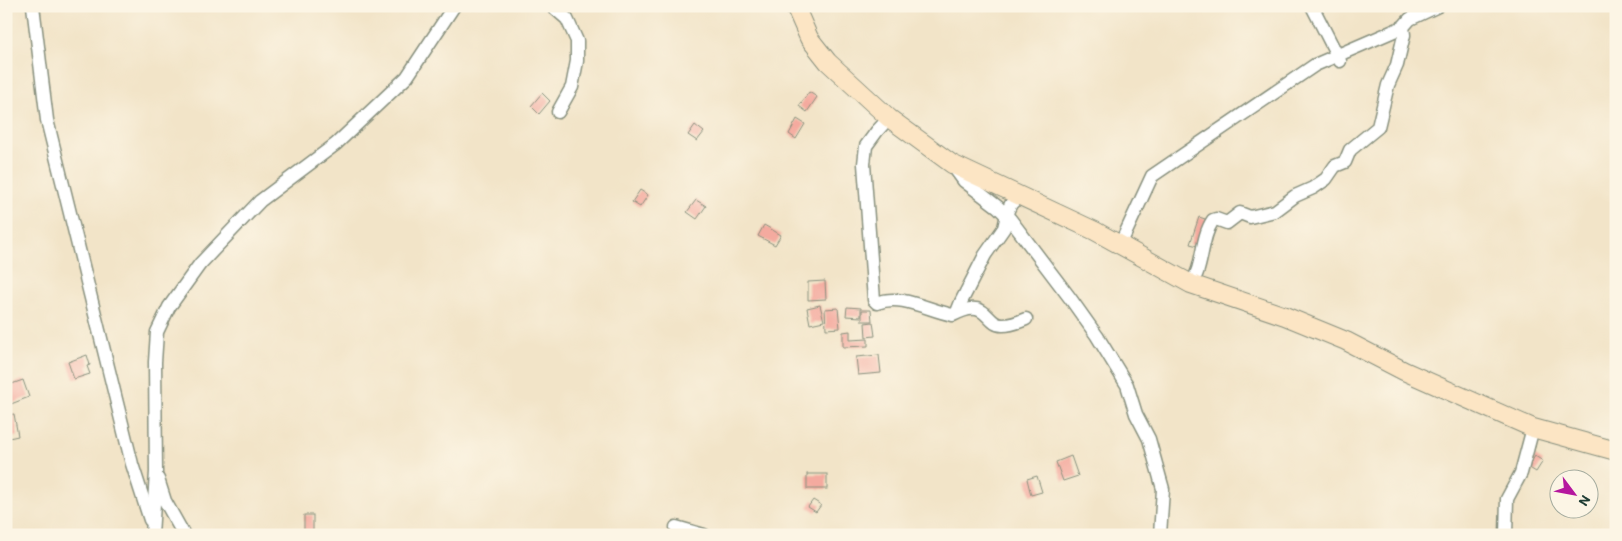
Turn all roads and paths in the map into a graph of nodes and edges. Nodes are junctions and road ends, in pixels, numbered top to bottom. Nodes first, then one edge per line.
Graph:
1 (33, 6) edge
2 (454, 6) edge
3 (552, 6) edge
4 (795, 6) edge
5 (1312, 6) edge
6 (1405, 6) edge
7 (1438, 6) edge
8 (1406, 23) junction
9 (1338, 58) junction
10 (558, 112) dead end
11 (889, 118) junction
12 (952, 164) junction
13 (1019, 196) junction
14 (1007, 216) junction
15 (1120, 245) junction
16 (1191, 284) junction
17 (958, 312) junction
18 (1026, 319) dead end
19 (1533, 428) junction
20 (1616, 451) edge
21 (156, 472) junction
22 (676, 528) dead end
23 (152, 532) edge
24 (184, 535) edge
25 (704, 535) edge
26 (1160, 535) edge
27 (1506, 535) edge

1 - 23 street
2 - 21 street
3 - 10 street
4 - 11 street
5 - 9 street
6 - 8 street
7 - 8 street
8 - 9 street
8 - 16 street
9 - 15 street
11 - 12 street
11 - 17 street
12 - 13 street
12 - 14 street
13 - 14 street
13 - 15 street
14 - 17 street
14 - 26 street
15 - 16 street
16 - 19 street
17 - 18 street
19 - 20 street
19 - 27 street
21 - 23 street
21 - 24 street
22 - 25 street

